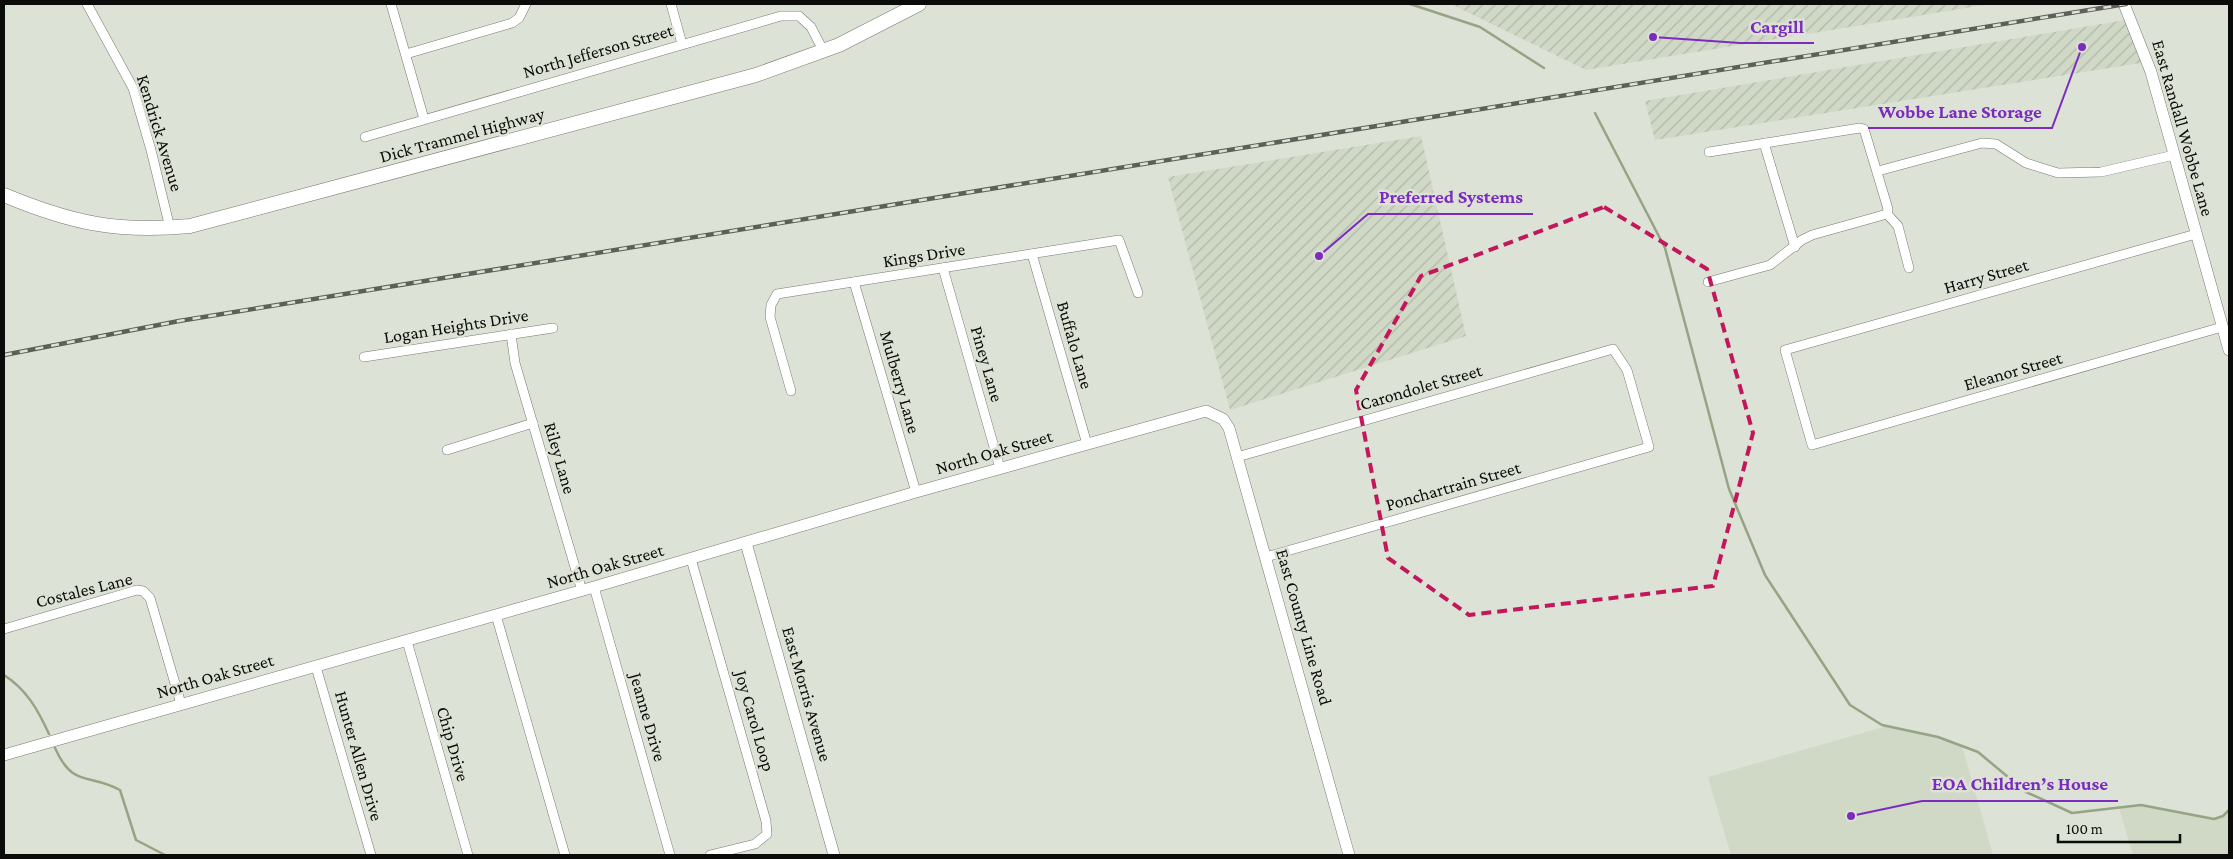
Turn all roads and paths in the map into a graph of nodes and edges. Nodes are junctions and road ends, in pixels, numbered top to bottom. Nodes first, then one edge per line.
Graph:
1 (88, 4) edge
2 (93, 4) edge
3 (391, 4) edge
4 (671, 4) edge
5 (919, 4) edge
6 (2124, 4) edge
7 (525, 7) edge
8 (100, 23) junction
9 (682, 44) junction
10 (824, 52) junction
11 (406, 54) junction
12 (424, 119) junction
13 (365, 137) dead end
14 (1764, 144) junction
15 (1709, 152) dead end
16 (2174, 155) junction
17 (1878, 171) junction
18 (4, 195) edge
19 (1887, 214) junction
20 (170, 228) junction
21 (2196, 234) junction
22 (1795, 247) junction
23 (1032, 254) junction
24 (943, 268) junction
25 (1909, 268) dead end
26 (854, 282) junction
27 (1708, 282) dead end
28 (1138, 293) dead end
29 (2222, 327) junction
30 (553, 328) dead end
31 (512, 334) junction
32 (2229, 350) edge
33 (364, 357) dead end
34 (791, 391) dead end
35 (1215, 414) joint
36 (533, 423) junction
37 (1087, 444) junction
38 (1812, 445) joint
39 (1649, 447) joint
40 (447, 450) dead end
41 (1238, 457) junction
42 (1000, 468) junction
43 (916, 492) junction
44 (746, 543) junction
45 (1266, 557) junction
46 (691, 559) junction
47 (594, 587) junction
48 (582, 591) junction
49 (496, 615) junction
50 (4, 628) edge
51 (407, 641) junction
52 (316, 666) junction
53 (181, 704) junction
54 (4, 755) edge
55 (371, 855) edge
56 (468, 855) edge
57 (565, 855) edge
58 (670, 855) edge
59 (710, 855) edge
60 (834, 855) edge
61 (1349, 855) edge

1 - 8 street, Kendrick Avenue
2 - 8 street, Kendrick Avenue
3 - 11 street
4 - 9 street
5 - 10 main road, Dick Trammel Highway
6 - 16 street, East Randall Wobbe Lane
7 - 11 street
8 - 20 street, Kendrick Avenue
9 - 10 street, North Jefferson Street
9 - 12 street, North Jefferson Street
10 - 20 main road, Dick Trammel Highway
11 - 12 street
12 - 13 street, North Jefferson Street
14 - 15 street
14 - 17 street
14 - 22 street
16 - 17 street
16 - 21 street, East Randall Wobbe Lane
17 - 19 street
18 - 20 main road, Dick Trammel Highway
19 - 22 street
19 - 25 street
21 - 29 street, East Randall Wobbe Lane
21 - 38 street, Harry Street
22 - 27 street
23 - 24 street, Kings Drive
23 - 28 street, Kings Drive
23 - 37 street, Buffalo Lane
24 - 26 street, Kings Drive
24 - 42 street, Piney Lane
26 - 34 street, Kings Drive
26 - 43 street, Mulberry Lane
29 - 32 street, East Randall Wobbe Lane
29 - 38 street, Eleanor Street
30 - 31 street, Logan Heights Drive
31 - 33 street, Logan Heights Drive
31 - 36 street, Riley Lane
35 - 37 street, North Oak Street
35 - 41 street, East County Line Road
36 - 40 street
36 - 48 street, Riley Lane
37 - 42 street, North Oak Street
39 - 41 street, Carondolet Street
39 - 45 street, Ponchartrain Street
41 - 45 street, East County Line Road
42 - 43 street, North Oak Street
43 - 44 street, North Oak Street
44 - 46 street, North Oak Street
44 - 60 street, East Morris Avenue
45 - 61 street, East County Line Road
46 - 47 street, North Oak Street
46 - 59 street, Joy Carol Loop
47 - 48 street, North Oak Street
47 - 58 street, Jeanne Drive
48 - 49 street, North Oak Street
49 - 51 street, North Oak Street
49 - 57 street
50 - 53 street, Costales Lane
51 - 52 street, North Oak Street
51 - 56 street, Chip Drive
52 - 53 street, North Oak Street
52 - 55 street, Hunter Allen Drive
53 - 54 street, North Oak Street

